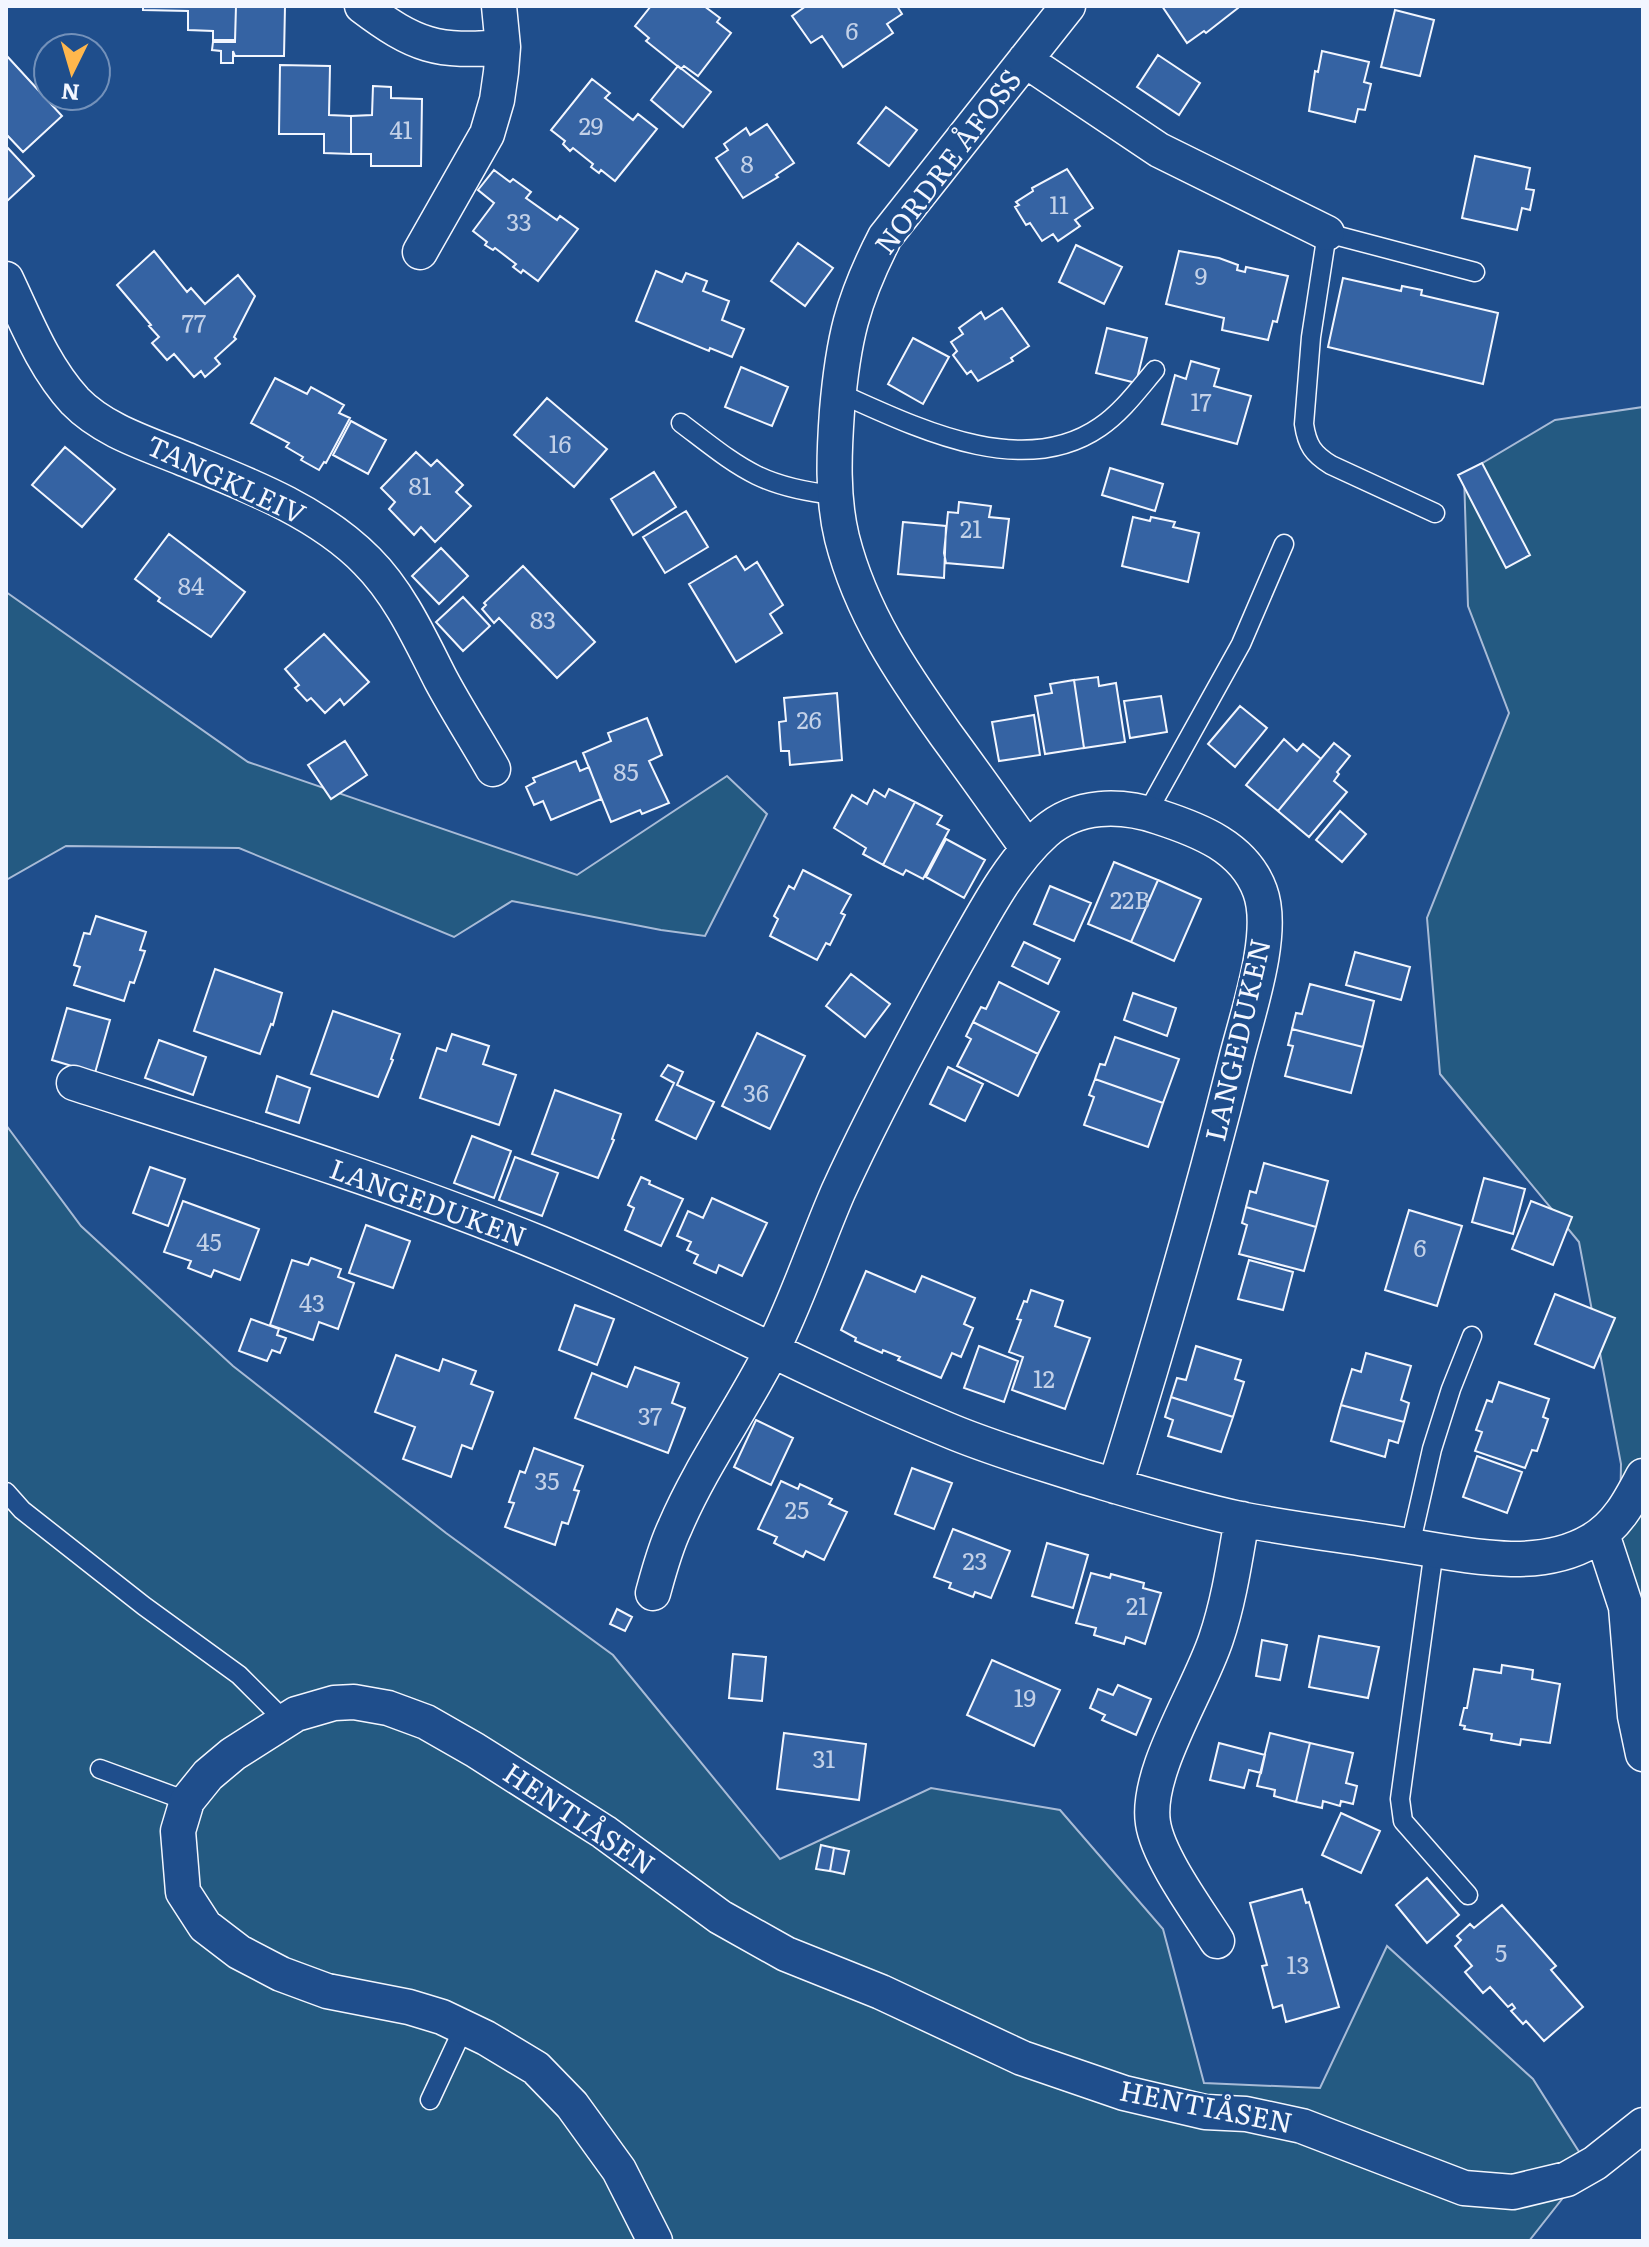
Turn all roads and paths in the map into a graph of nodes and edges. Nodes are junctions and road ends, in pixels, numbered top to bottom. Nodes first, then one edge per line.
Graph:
1 (362, 6) edge
2 (499, 6) edge
3 (1068, 6) edge
4 (503, 47) junction
5 (1025, 60) junction
6 (1327, 233) junction
7 (420, 252) dead end
8 (1475, 272) dead end
9 (6, 279) edge
10 (1155, 370) dead end
11 (839, 393) junction
12 (681, 423) dead end
13 (835, 495) junction
14 (1435, 513) dead end
15 (1284, 544) dead end
16 (493, 769) dead end
17 (1147, 813) junction
18 (1028, 849) junction
19 (74, 1083) dead end
20 (1472, 1336) dead end
21 (772, 1349) junction
22 (1643, 1476) edge
23 (1115, 1486) junction
24 (6, 1492) edge
25 (1242, 1519) junction
26 (1602, 1534) junction
27 (1422, 1548) junction
28 (653, 1593) dead end
29 (285, 1721) junction
30 (1643, 1754) edge
31 (100, 1769) dead end
32 (187, 1801) junction
33 (1468, 1895) dead end
34 (1217, 1941) dead end
35 (464, 2027) junction
36 (430, 2100) dead end
37 (1643, 2125) edge
38 (655, 2241) edge

1 - 4 street
2 - 4 street
3 - 5 street, NORDRE ÅFOSS
4 - 7 street
5 - 6 street
5 - 11 street, NORDRE ÅFOSS
6 - 8 lane
6 - 14 lane
9 - 16 street, TANGKLEIV
10 - 11 lane
11 - 13 street, NORDRE ÅFOSS
12 - 13 lane
13 - 18 street, NORDRE ÅFOSS
15 - 17 lane
17 - 18 street, LANGEDUKEN
17 - 23 street, LANGEDUKEN
18 - 21 street, LANGEDUKEN
19 - 21 street, LANGEDUKEN
20 - 27 lane
21 - 23 street, LANGEDUKEN
21 - 28 street, LANGEDUKEN
22 - 26 street, LANGEDUKEN
23 - 25 street, LANGEDUKEN
24 - 29 lane
25 - 27 street, LANGEDUKEN
25 - 34 street
26 - 27 street, LANGEDUKEN
26 - 30 street
27 - 33 lane
29 - 32 street, HENTIÅSEN
29 - 37 street, HENTIÅSEN
31 - 32 lane
32 - 35 street, HENTIÅSEN
35 - 36 lane
35 - 38 street, HENTIÅSEN

